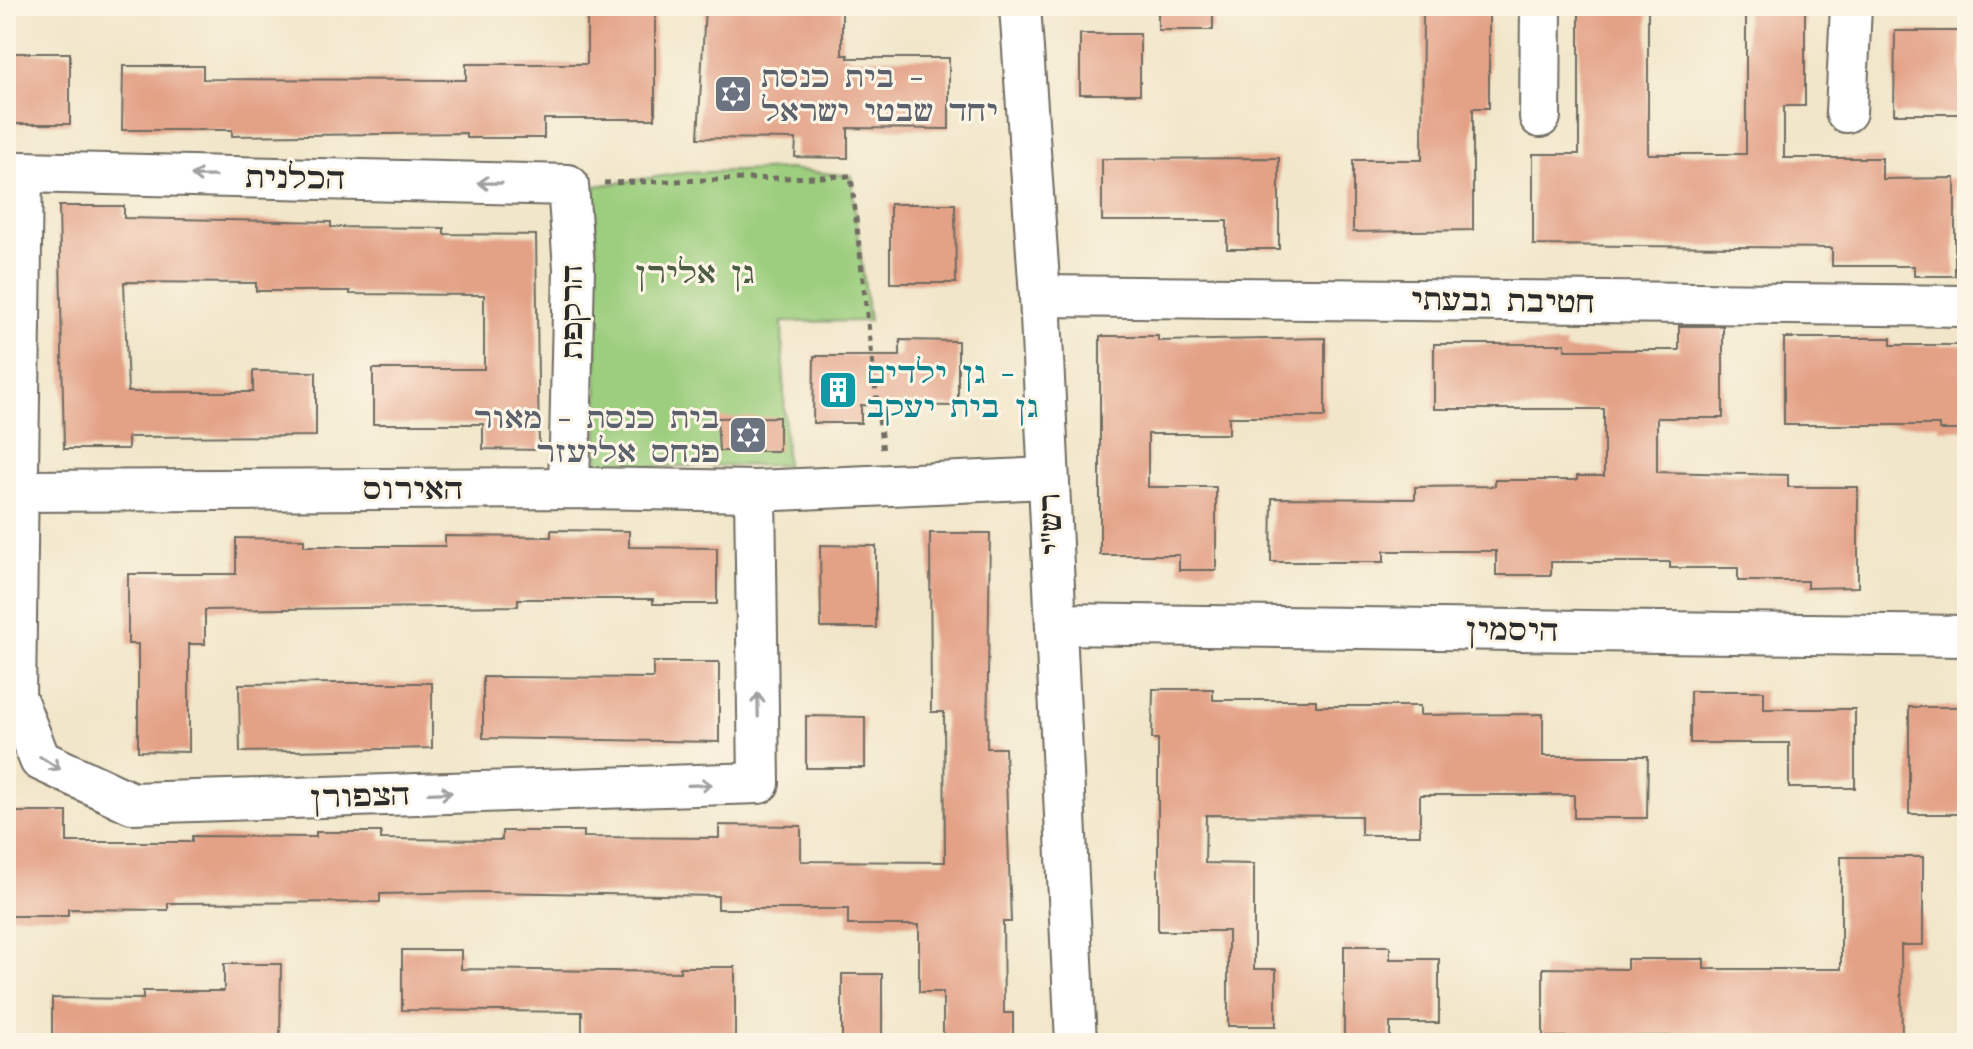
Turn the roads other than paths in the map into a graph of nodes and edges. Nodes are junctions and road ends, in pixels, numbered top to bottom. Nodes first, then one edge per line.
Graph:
1 (1020, 6) edge
2 (1541, 6) edge
3 (1851, 6) edge
4 (1846, 112) dead end
5 (1540, 117) dead end
6 (568, 185) joint
7 (1040, 296) junction
8 (1967, 306) edge
9 (1048, 478) junction
10 (569, 488) junction
11 (17, 491) junction
12 (755, 491) junction
13 (1057, 624) junction
14 (1967, 636) edge
15 (10, 696) edge
16 (1076, 1043) edge

1 - 7 street, רש"י
2 - 5 street
3 - 4 street
6 - 10 street, הרקפת
6 -> 11 street, הכלנית
7 - 8 street, חטיבת גבעתי
7 - 9 street, רש"י
9 - 12 street, האירוס
9 - 13 street, רש"י
10 - 11 street, האירוס
10 - 12 street, האירוס
11 - 15 street
15 -> 12 street, הצפורן
13 - 14 street, היסמין
13 - 16 street, רש"י

